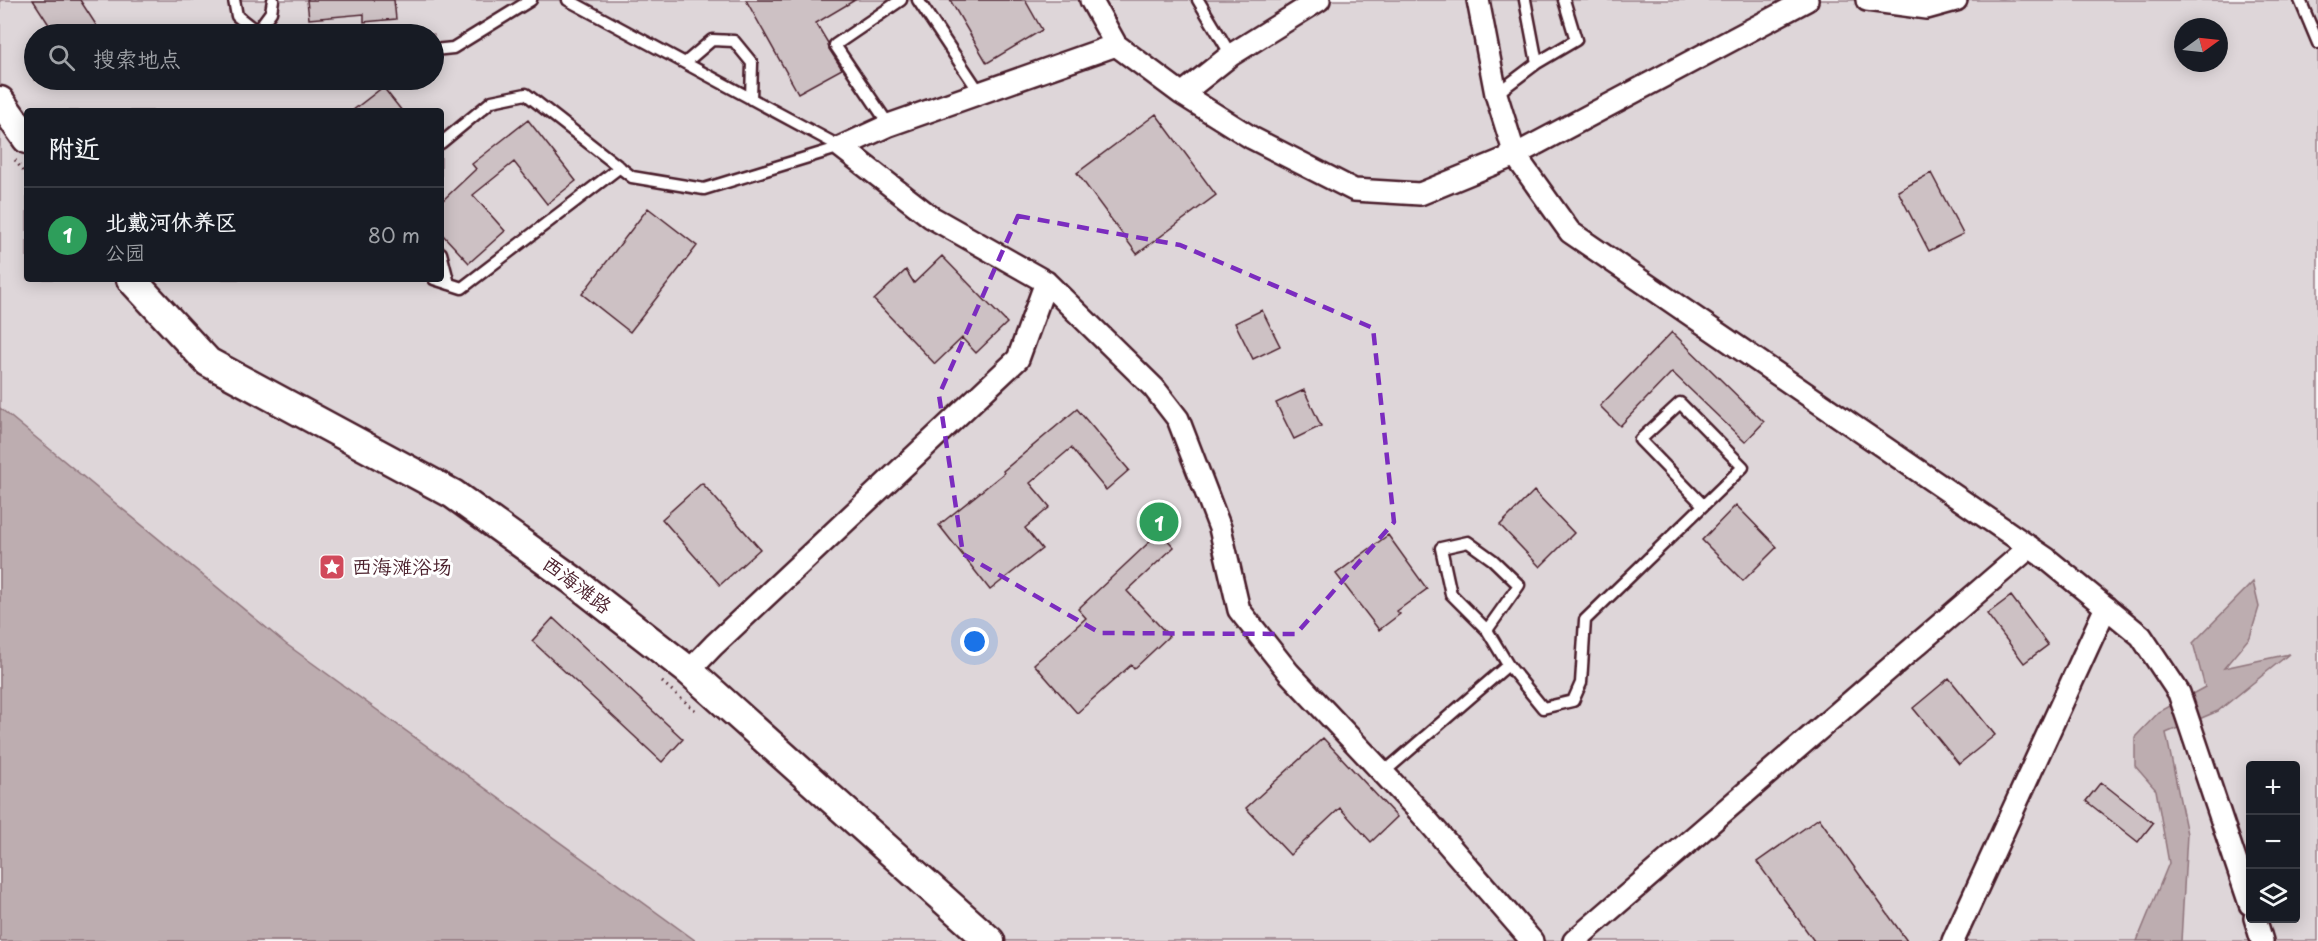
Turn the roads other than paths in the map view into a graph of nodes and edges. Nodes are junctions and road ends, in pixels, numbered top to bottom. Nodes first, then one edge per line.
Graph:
1 (234, 0) edge
2 (273, 0) edge
3 (531, 0) edge
4 (568, 0) edge
5 (901, 0) edge
6 (918, 0) edge
7 (1091, 0) edge
8 (1198, 0) edge
9 (1319, 0) edge
10 (1478, 0) edge
11 (1525, 0) edge
12 (1564, 0) edge
13 (1867, 0) edge
14 (1956, 0) edge
15 (2300, 0) edge
16 (1797, 3) edge
17 (248, 24) edge
18 (263, 24) edge
19 (2318, 43) edge
20 (1116, 45) junction
21 (444, 49) edge
22 (1231, 55) junction
23 (685, 63) junction
24 (1537, 63) junction
25 (980, 93) junction
26 (1182, 94) junction
27 (1496, 94) junction
28 (751, 99) junction
29 (0, 101) edge
30 (889, 125) junction
31 (24, 135) edge
32 (444, 140) edge
33 (841, 147) junction
34 (1515, 155) junction
35 (620, 167) junction
36 (444, 265) edge
37 (134, 282) edge
38 (443, 282) edge
39 (1046, 282) junction
40 (449, 284) junction
41 (1703, 505) junction
42 (2030, 547) junction
43 (2106, 607) junction
44 (1487, 630) junction
45 (1508, 664) junction
46 (689, 671) junction
47 (1383, 773) junction
48 (2246, 892) edge
49 (2257, 923) edge
50 (990, 941) edge
51 (1532, 941) edge
52 (1574, 941) edge
53 (1953, 941) edge
54 (2262, 941) edge

1 - 17 lane
2 - 18 lane
3 - 21 lane
4 - 23 lane
5 - 30 lane
6 - 25 lane
7 - 20 street
8 - 22 lane
9 - 22 street
10 - 27 street
11 - 24 lane
12 - 24 lane
13 - 14 street
15 - 19 lane
16 - 34 street
20 - 25 street
20 - 26 street
22 - 26 street
23 - 28 lane
23 - 28 lane
24 - 27 lane
25 - 30 street
26 - 34 street
27 - 34 street
28 - 33 lane
29 - 31 main road
30 - 33 street
32 - 35 lane
33 - 35 lane
33 - 39 street
34 - 42 street
35 - 40 lane
36 - 40 lane
37 - 46 main road, 西海滩路
38 - 40 lane
39 - 46 street
39 - 47 street
41 - 41 lane
41 - 45 lane
42 - 43 street
42 - 52 street
43 - 48 street
43 - 53 street
44 - 44 lane
44 - 45 lane
45 - 47 lane
46 - 50 main road, 西海滩路
47 - 51 street
49 - 54 street

